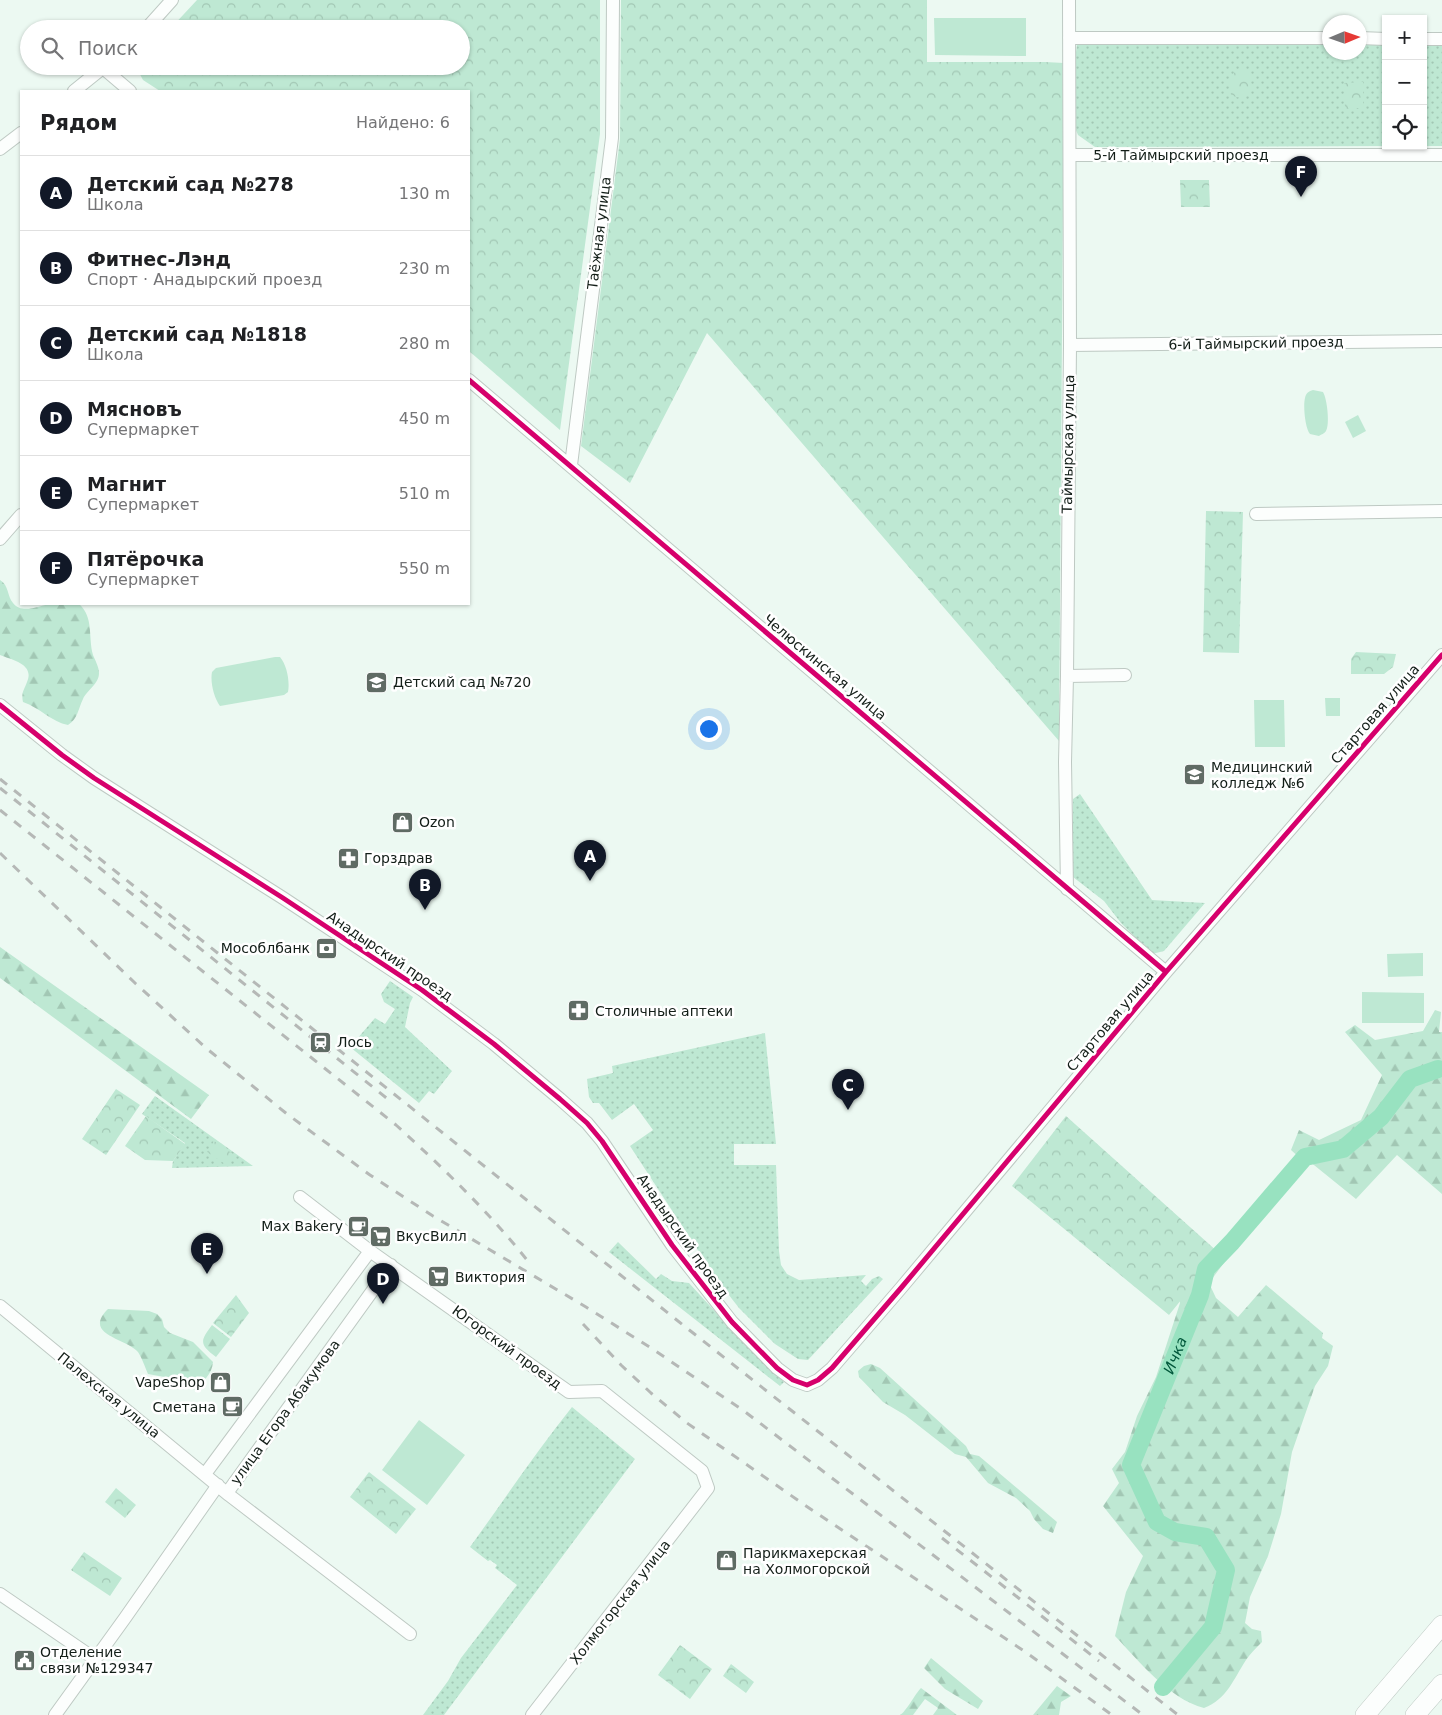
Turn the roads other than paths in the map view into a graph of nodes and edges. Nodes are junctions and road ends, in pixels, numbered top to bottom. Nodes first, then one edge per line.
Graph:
1 (172, 0) edge
2 (613, 0) edge
3 (1069, 0) edge
4 (154, 20) edge
5 (1069, 38) junction
6 (1322, 38) edge
7 (1367, 38) edge
8 (1442, 38) edge
9 (1382, 39) edge
10 (1427, 39) edge
11 (94, 75) edge
12 (113, 75) edge
13 (75, 90) edge
14 (129, 90) edge
15 (20, 134) edge
16 (0, 149) edge
17 (1442, 154) edge
18 (1070, 155) junction
19 (1442, 341) edge
20 (1070, 345) junction
21 (470, 381) edge
22 (571, 465) junction
23 (1442, 511) edge
24 (1256, 514) dead end
25 (20, 516) edge
26 (0, 539) edge
27 (1442, 655) edge
28 (1125, 675) dead end
29 (1067, 676) junction
30 (0, 704) edge
31 (1067, 889) junction
32 (1166, 972) junction
33 (300, 1197) dead end
34 (370, 1251) junction
35 (391, 1265) junction
36 (0, 1306) edge
37 (818, 1380) joint
38 (205, 1474) junction
39 (708, 1488) joint
40 (222, 1489) junction
41 (0, 1594) edge
42 (1442, 1625) edge
43 (410, 1634) dead end
44 (95, 1659) junction
45 (1442, 1684) edge
46 (56, 1715) edge
47 (532, 1715) edge
48 (1365, 1715) edge
49 (1415, 1715) edge

1 - 4 street
2 - 22 street, Таёжная улица
3 - 5 street, Таймырская улица
5 - 6 street
5 - 18 street, Таймырская улица
7 - 9 street
8 - 10 street
11 - 13 street
12 - 14 street
15 - 16 street
17 - 18 street, 5-й Таймырский проезд
18 - 20 street, Таймырская улица
19 - 20 street, 6-й Таймырский проезд
20 - 29 street, Таймырская улица
21 - 22 street, Челюскинская улица
22 - 31 street, Челюскинская улица
23 - 24 street
25 - 26 street
27 - 32 street, Стартовая улица
28 - 29 street
29 - 31 street, Таймырская улица
30 - 37 street, Анадырский проезд
31 - 32 street, Челюскинская улица
32 - 37 street, Стартовая улица
33 - 34 street, Югорский проезд
34 - 35 street, Югорский проезд
34 - 38 street, улица Егора Абакумова
35 - 39 street, Югорский проезд
35 - 40 street, улица Егора Абакумова
36 - 38 street, Палехская улица
38 - 40 street, Палехская улица
39 - 47 street, Холмогорская улица
40 - 43 street, улица Егора Абакумова
40 - 44 street, улица Егора Абакумова
41 - 44 street
42 - 48 highway
44 - 46 street, улица Егора Абакумова
45 - 49 highway

